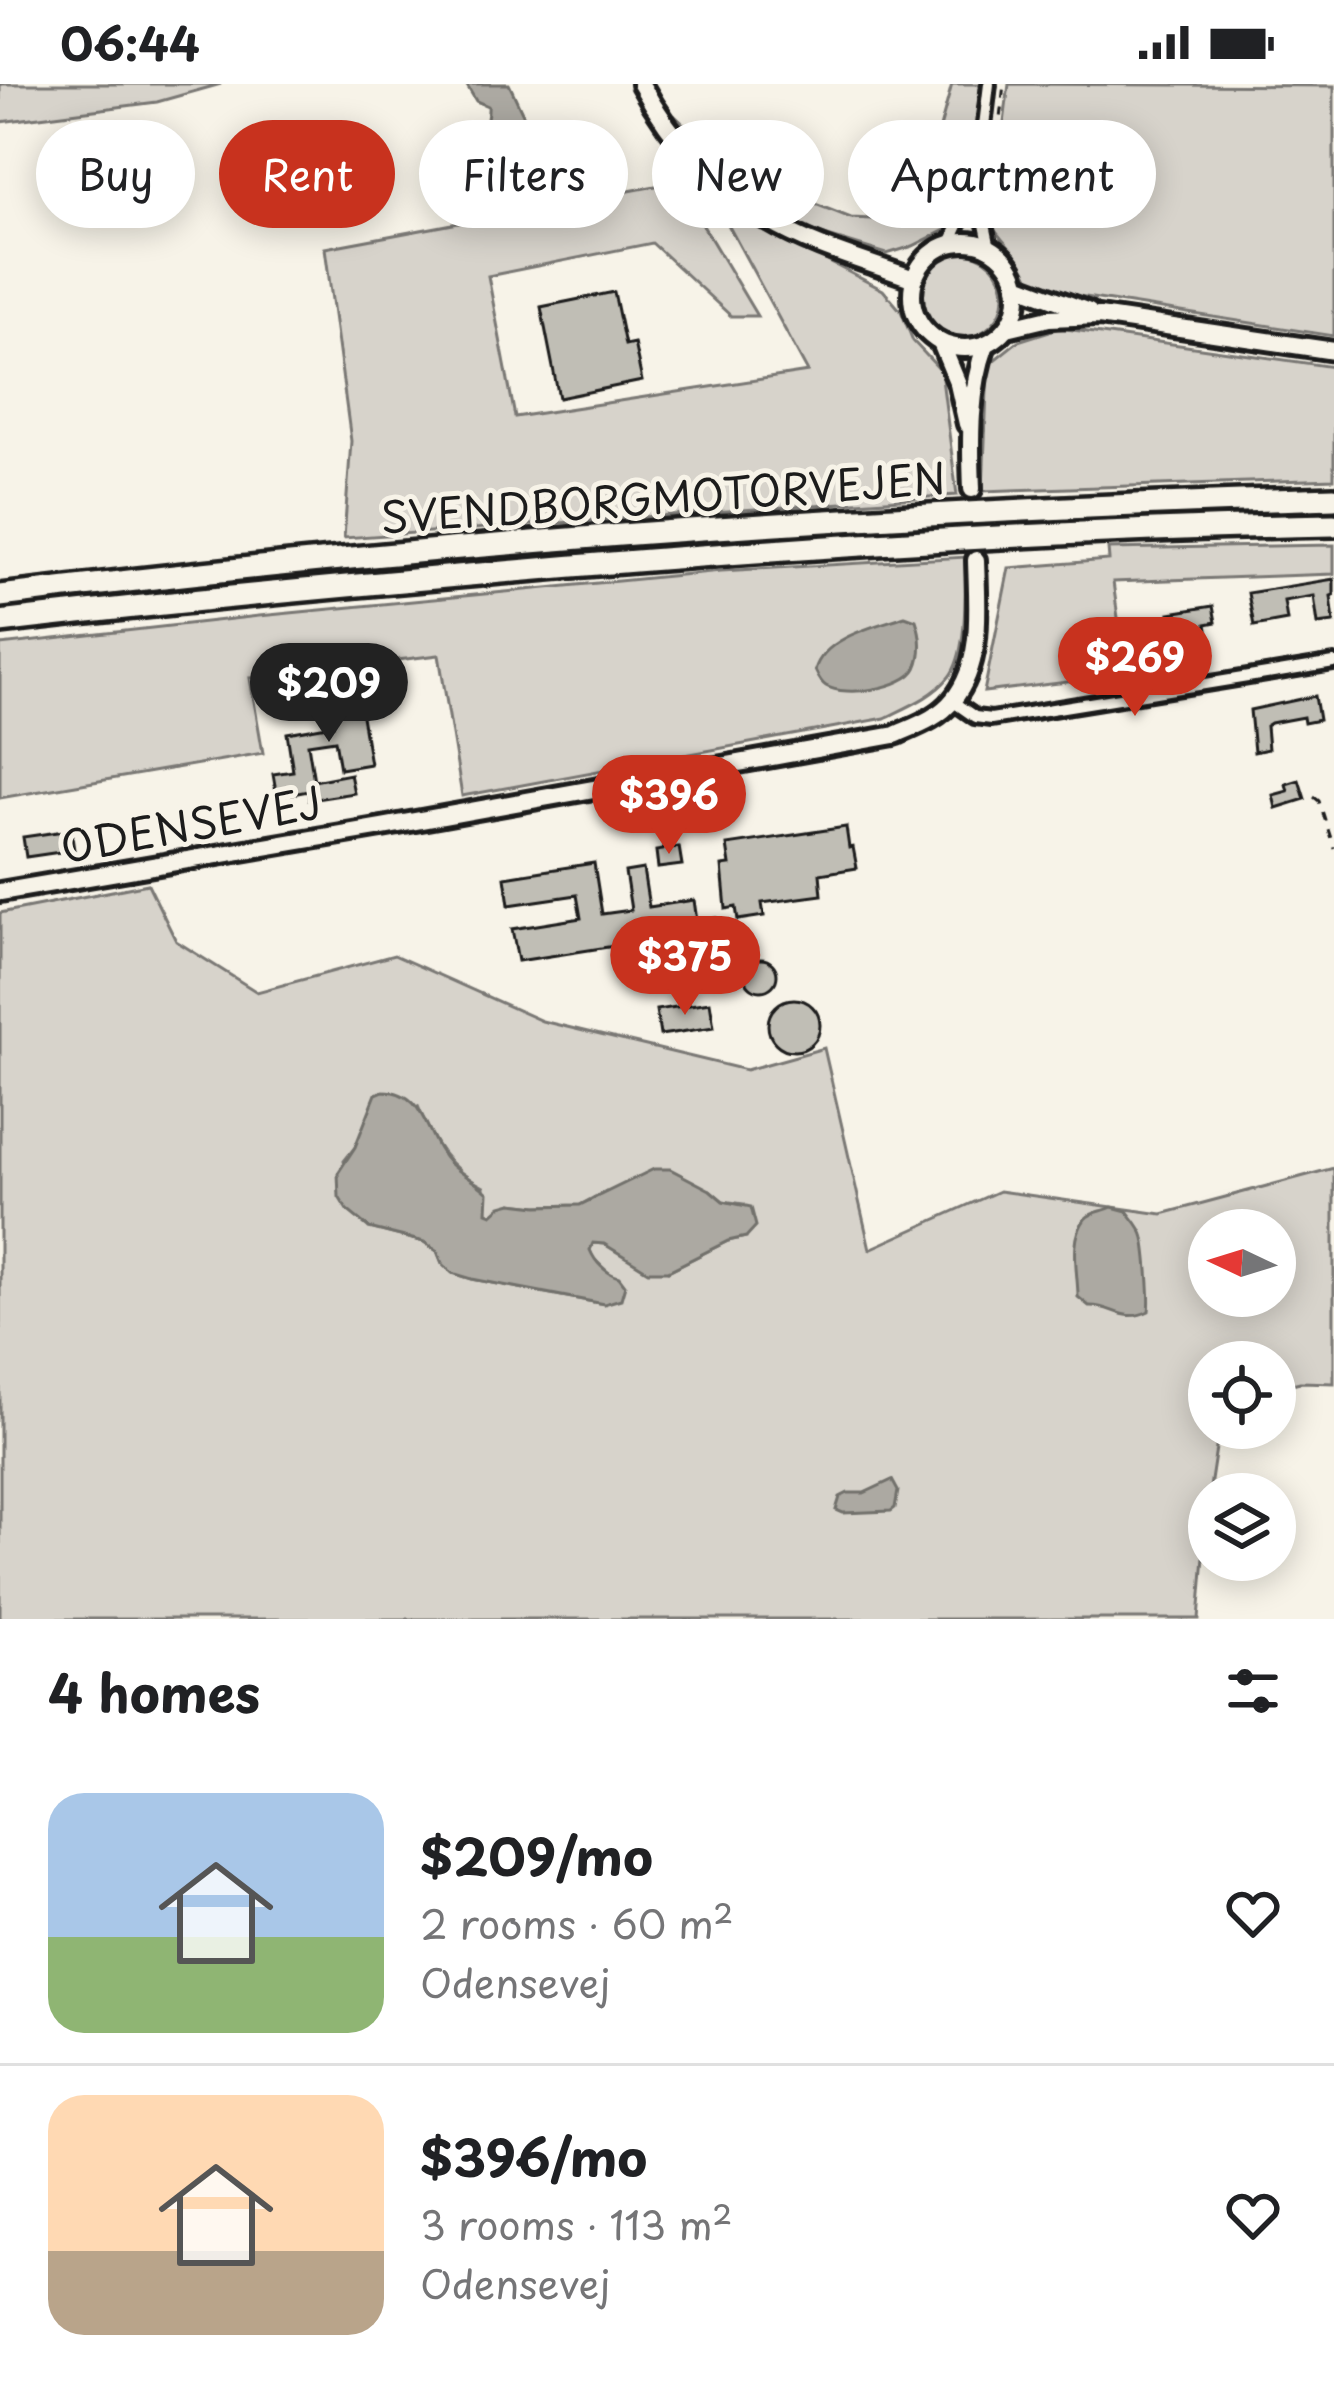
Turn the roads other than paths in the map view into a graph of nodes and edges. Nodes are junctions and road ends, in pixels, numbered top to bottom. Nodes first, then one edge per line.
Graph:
1 (641, 84) edge
2 (989, 84) edge
3 (984, 120) edge
4 (956, 228) edge
5 (986, 228) edge
6 (949, 244) junction
7 (990, 248) junction
8 (914, 279) junction
9 (1017, 285) junction
10 (1100, 316) junction
11 (1007, 328) junction
12 (941, 343) junction
13 (986, 344) junction
14 (1334, 351) edge
15 (970, 436) junction
16 (972, 489) dead end
17 (1334, 498) edge
18 (1334, 525) edge
19 (976, 560) dead end
20 (0, 596) edge
21 (0, 622) edge
22 (1334, 663) edge
23 (952, 701) junction
24 (0, 892) edge

1 - 8 main road
2 - 3 street
4 - 6 street
5 - 7 street
6 - 7 main road
6 - 8 main road
7 - 9 main road
8 - 12 main road
9 - 10 main road
9 - 11 main road
10 - 11 main road
10 - 14 main road
11 - 13 main road
12 - 13 main road
12 - 15 main road
13 - 15 main road
15 - 16 main road
17 - 20 highway, SVENDBORGMOTORVEJEN
18 - 21 highway, SVENDBORGMOTORVEJEN
19 - 23 main road
22 - 23 street
23 - 24 main road, ODENSEVEJ

